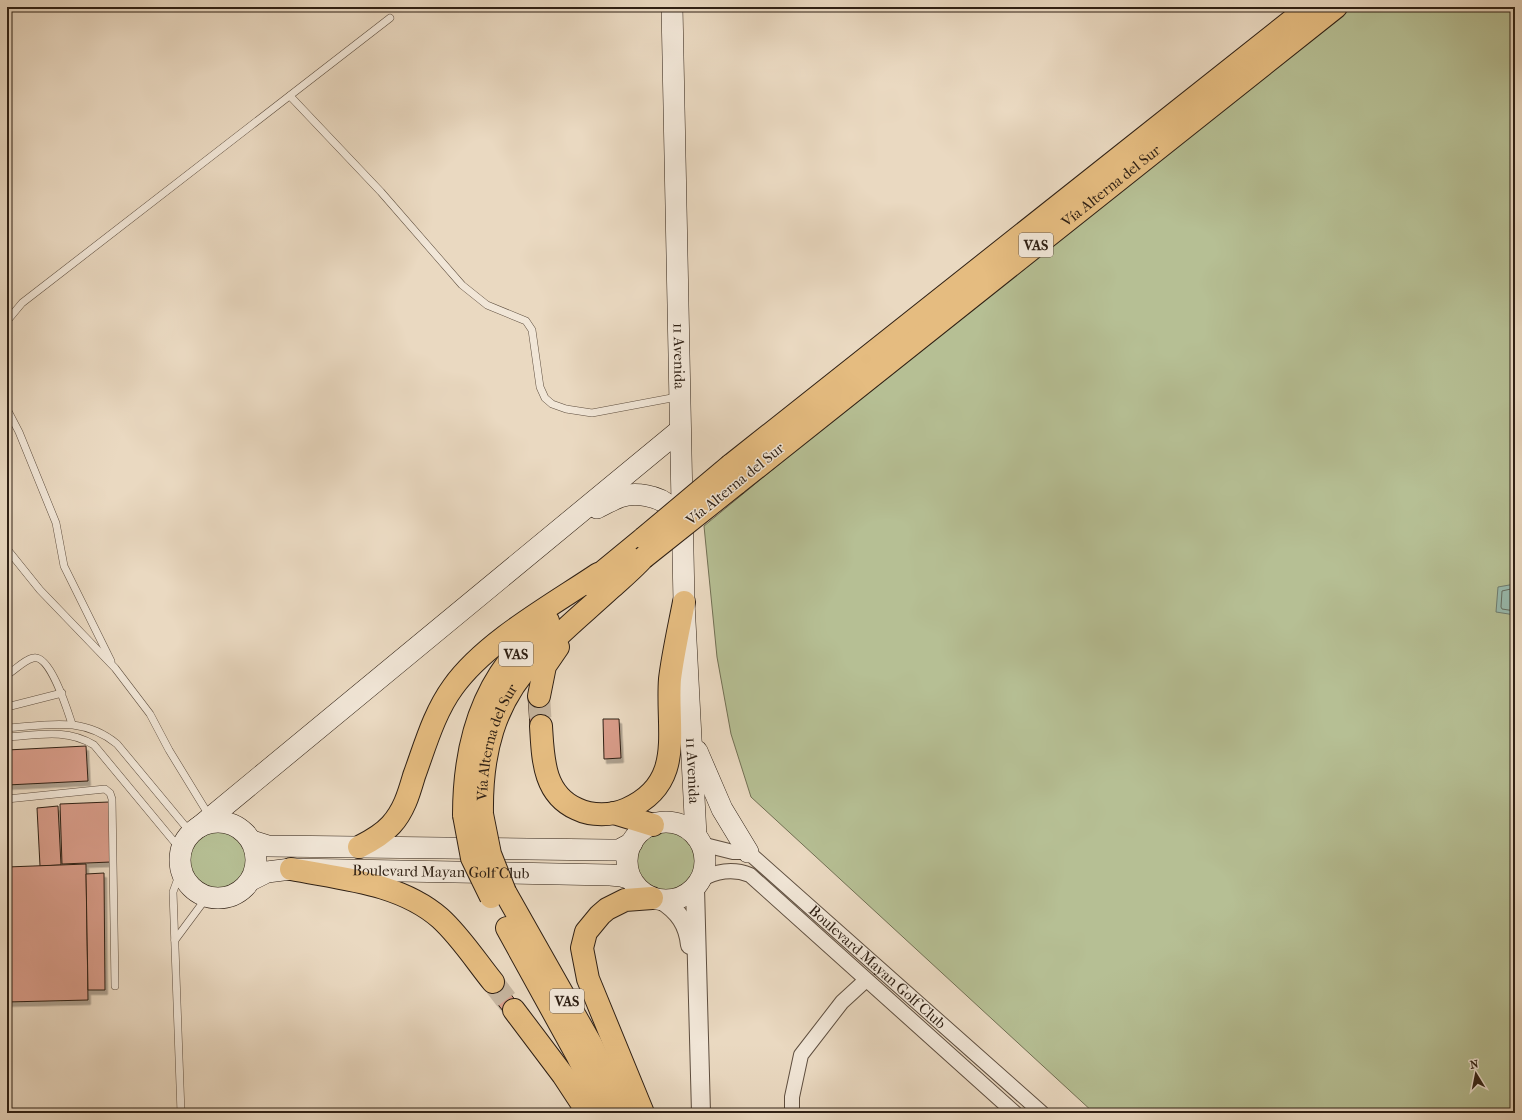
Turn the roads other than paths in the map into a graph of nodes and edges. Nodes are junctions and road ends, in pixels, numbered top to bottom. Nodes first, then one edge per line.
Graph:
1 (672, 7) edge
2 (1310, 7) edge
3 (1336, 7) edge
4 (390, 18) dead end
5 (290, 96) junction
6 (7, 321) edge
7 (680, 397) junction
8 (7, 409) edge
9 (680, 430) junction
10 (734, 474) junction
11 (573, 519) junction
12 (683, 528) junction
13 (7, 549) edge
14 (641, 554) junction
15 (598, 574) junction
16 (684, 602) junction
17 (115, 668) junction
18 (7, 675) edge
19 (62, 693) junction
20 (539, 696) tunnel mouth
21 (689, 705) junction
22 (7, 707) edge
23 (72, 724) junction
24 (541, 726) tunnel mouth
25 (7, 728) edge
26 (691, 736) junction
27 (7, 737) edge
28 (264, 772) junction
29 (7, 799) edge
30 (614, 813) junction
31 (473, 815) junction
32 (662, 824) junction
33 (249, 837) junction
34 (192, 839) junction
35 (699, 840) junction
36 (632, 843) junction
37 (359, 847) junction
38 (748, 852) junction
39 (291, 869) junction
40 (631, 879) junction
41 (251, 880) junction
42 (698, 884) junction
43 (498, 894) junction
44 (207, 897) junction
45 (657, 899) junction
46 (175, 940) junction
47 (866, 980) junction
48 (493, 982) tunnel mouth
49 (115, 986) dead end
50 (698, 1008) junction
51 (514, 1010) tunnel mouth
52 (181, 1113) edge
53 (588, 1113) edge
54 (606, 1113) edge
55 (624, 1113) edge
56 (643, 1113) edge
57 (701, 1113) edge
58 (792, 1113) edge
59 (1015, 1113) edge
60 (1042, 1113) edge

1 - 7 main road, 11 Avenida
2 - 10 highway, Vía Alterna del Sur / VAS
3 - 10 highway, Vía Alterna del Sur / VAS
4 - 5 lane
5 - 6 lane
5 - 7 lane
7 - 9 main road, 11 Avenida
8 - 17 lane
9 - 11 main road
9 - 12 main road, 11 Avenida
10 - 14 highway, Vía Alterna del Sur / VAS, bridge
11 - 12 main road
11 - 28 main road
12 - 16 main road, 11 Avenida
13 - 17 lane
14 - 15 highway, Vía Alterna del Sur / VAS
14 - 20 highway
14 - 31 highway, Vía Alterna del Sur / VAS
15 - 31 highway, Vía Alterna del Sur / VAS
15 - 37 highway
16 - 21 main road, 11 Avenida
16 - 30 highway
17 - 34 lane
18 - 19 lane
19 - 22 lane
19 - 23 lane
21 - 26 main road, 11 Avenida
21 - 32 main road, 11 Avenida
23 - 25 lane
23 - 34 lane
24 - 30 highway
26 - 35 main road, 11 Avenida
26 - 38 main road
27 - 34 lane
28 - 33 main road
28 - 34 main road
29 - 49 lane
30 - 32 highway
31 - 43 highway, Vía Alterna del Sur / VAS, bridge
32 - 35 main road
32 - 36 main road
33 - 34 main road
33 - 37 main road, Boulevard Mayan Golf Club
33 - 41 main road
34 - 44 main road
34 - 46 lane
35 - 38 street
35 - 42 main road
36 - 37 main road, Boulevard Mayan Golf Club
36 - 40 main road
38 - 60 street, Boulevard Mayan Golf Club
39 - 40 main road, Boulevard Mayan Golf Club
39 - 41 main road, Boulevard Mayan Golf Club
39 - 48 highway
40 - 45 main road
41 - 44 main road
42 - 45 main road
42 - 47 street, Boulevard Mayan Golf Club
42 - 50 street
43 - 54 highway, Vía Alterna del Sur / VAS
43 - 55 highway, Vía Alterna del Sur / VAS
44 - 46 lane
45 - 50 street
45 - 56 highway
46 - 52 lane
47 - 58 street
47 - 59 street, Boulevard Mayan Golf Club
50 - 57 street
51 - 53 highway

